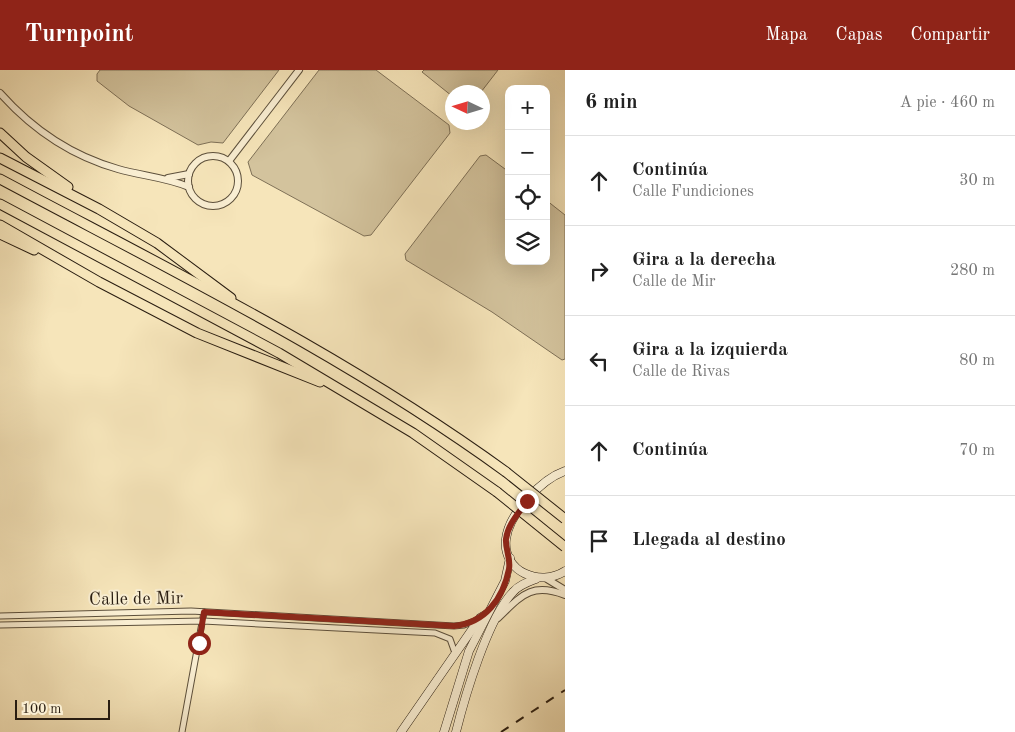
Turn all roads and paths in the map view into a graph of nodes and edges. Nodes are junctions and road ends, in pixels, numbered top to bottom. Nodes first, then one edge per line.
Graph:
1 (299, 70) edge
2 (0, 93) edge
3 (0, 133) edge
4 (0, 158) edge
5 (229, 161) junction
6 (189, 174) junction
7 (167, 178) junction
8 (0, 179) edge
9 (189, 187) junction
10 (0, 204) edge
11 (99, 209) junction
12 (0, 225) edge
13 (0, 236) edge
14 (99, 282) junction
15 (240, 307) junction
16 (329, 383) junction
17 (565, 471) edge
18 (565, 519) edge
19 (565, 547) edge
20 (510, 558) junction
21 (565, 572) edge
22 (536, 579) junction
23 (547, 579) junction
24 (565, 590) edge
25 (565, 595) edge
26 (204, 612) junction
27 (489, 612) junction
28 (0, 616) edge
29 (480, 618) junction
30 (496, 620) junction
31 (203, 621) junction
32 (0, 625) edge
33 (455, 655) junction
34 (182, 732) edge
35 (401, 732) edge
36 (444, 732) edge
37 (456, 732) edge

1 - 5 street
2 - 7 street
3 - 11 highway
4 - 11 highway
5 - 6 street
5 - 9 street
6 - 7 street
6 - 9 street
7 - 9 street
8 - 15 highway
10 - 16 highway
11 - 15 highway
12 - 14 highway
13 - 14 highway
14 - 16 highway
15 - 18 highway, bridge
16 - 19 highway, bridge
17 - 20 main road
20 - 22 main road
20 - 27 main road
21 - 23 main road
22 - 23 main road
22 - 30 main road
23 - 24 street
25 - 30 street
26 - 28 street, Calle de Mir
26 - 29 street, Calle de Mir
26 - 31 street
27 - 29 main road
27 - 36 main road
29 - 33 main road
30 - 37 main road
31 - 32 street, Calle de Mir
31 - 33 street, Calle de Mir
31 - 34 street
33 - 35 main road

